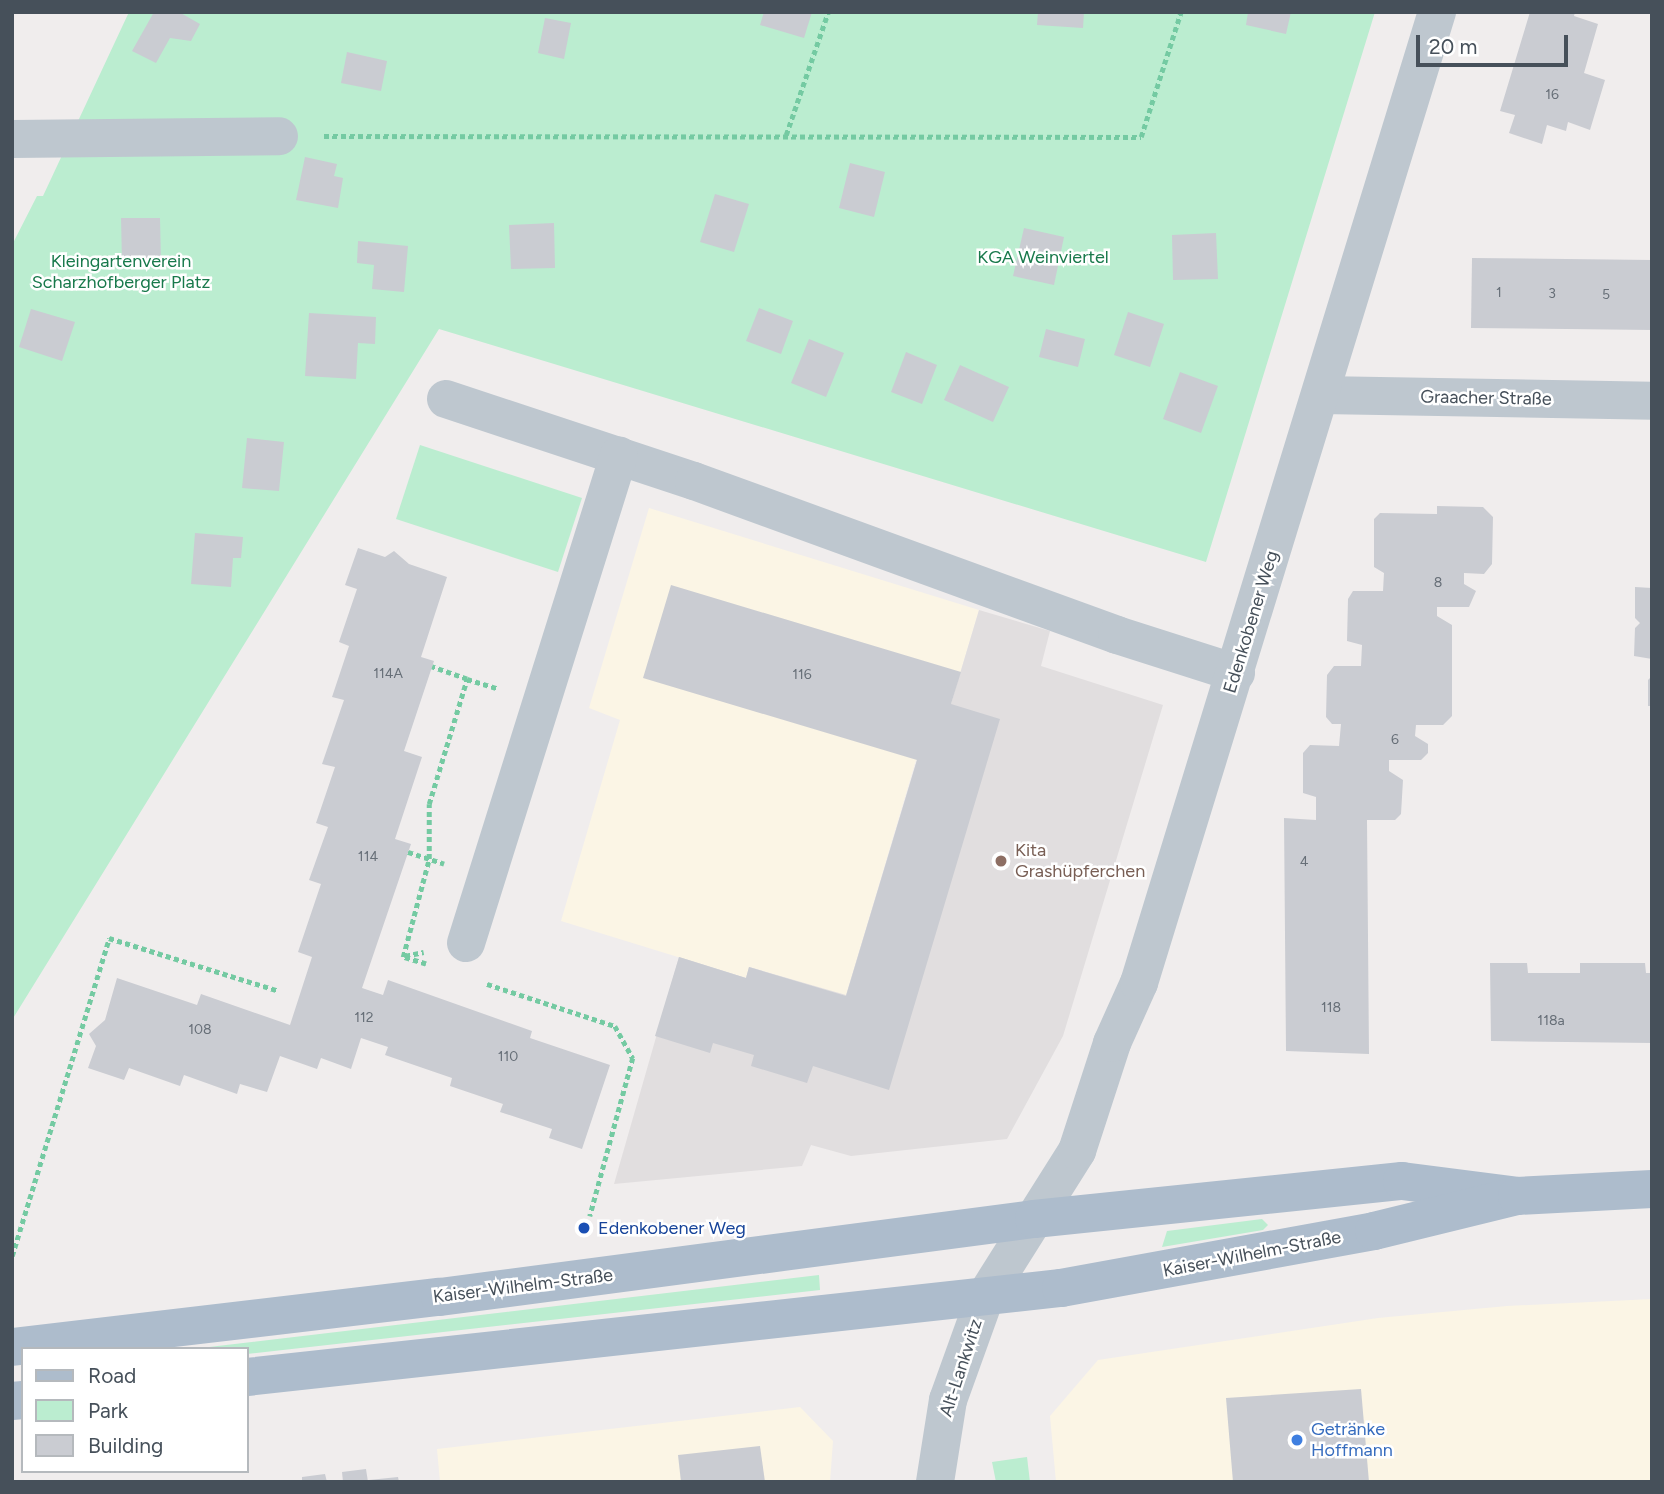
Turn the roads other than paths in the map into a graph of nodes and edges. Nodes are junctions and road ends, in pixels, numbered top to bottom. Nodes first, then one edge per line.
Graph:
1 (1437, 12) edge
2 (279, 136) road end
3 (12, 139) edge
4 (1321, 395) junction
5 (446, 399) dead end
6 (1652, 401) edge
7 (619, 455) junction
8 (1236, 673) junction
9 (466, 943) dead end
10 (1652, 1189) edge
11 (1517, 1196) junction
12 (1034, 1219) junction
13 (985, 1297) junction
14 (12, 1347) edge
15 (248, 1377) edge
16 (935, 1482) edge

1 - 4 street, Edenkobener Weg
2 - 3 street
4 - 6 street, Graacher Straße
4 - 8 street, Edenkobener Weg
5 - 7 street
7 - 8 street
7 - 9 street
8 - 12 street, Edenkobener Weg
10 - 11 main road, Kaiser-Wilhelm-Straße
11 - 12 main road, Kaiser-Wilhelm-Straße
11 - 13 main road, Kaiser-Wilhelm-Straße
12 - 13 street
12 - 14 main road, Kaiser-Wilhelm-Straße
13 - 15 main road, Kaiser-Wilhelm-Straße
13 - 16 street, Alt-Lankwitz

